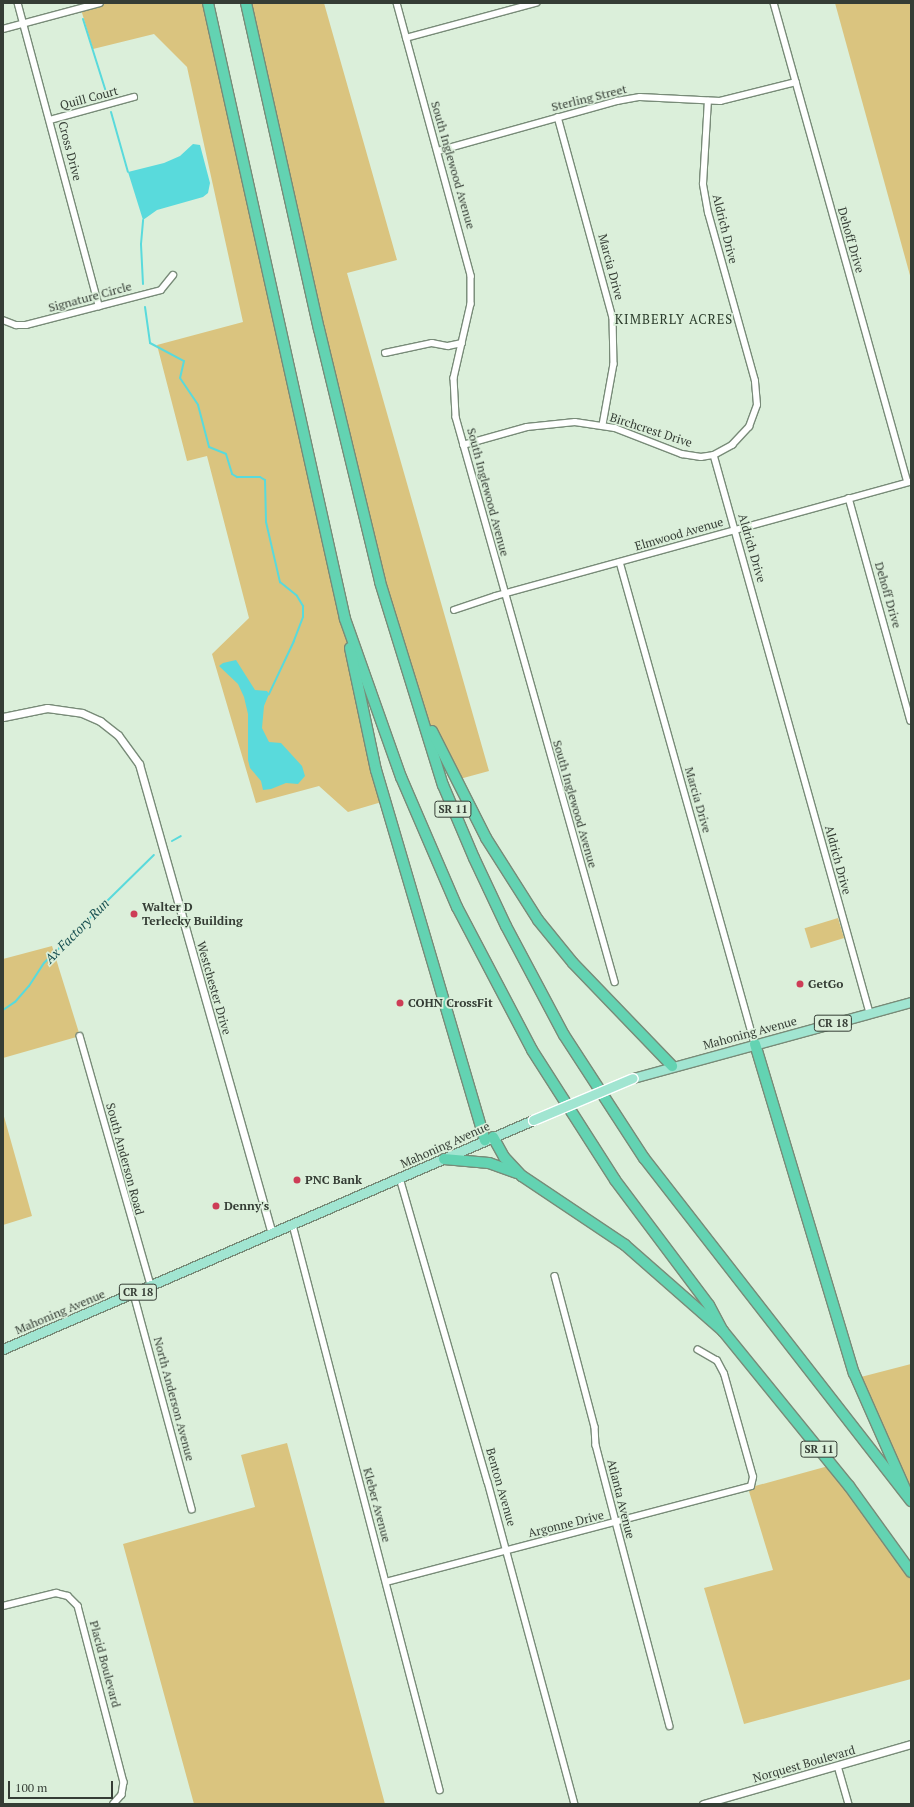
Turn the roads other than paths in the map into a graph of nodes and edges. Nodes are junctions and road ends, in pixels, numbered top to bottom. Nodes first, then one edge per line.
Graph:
1 (18, 3) edge
2 (100, 3) edge
3 (208, 3) edge
4 (246, 3) edge
5 (397, 3) edge
6 (536, 3) edge
7 (774, 3) edge
8 (24, 23) junction
9 (3, 29) edge
10 (406, 38) junction
11 (796, 82) junction
12 (134, 97) dead end
13 (708, 101) junction
14 (558, 117) junction
15 (50, 120) junction
16 (438, 151) junction
17 (173, 275) dead end
18 (99, 306) junction
19 (4, 320) edge
20 (462, 343) junction
21 (385, 353) dead end
22 (603, 425) junction
23 (463, 445) junction
24 (714, 455) junction
25 (909, 482) edge
26 (849, 498) junction
27 (735, 530) junction
28 (620, 562) junction
29 (505, 594) junction
30 (454, 610) dead end
31 (345, 619) junction
32 (418, 705) junction
33 (3, 717) edge
34 (911, 721) edge
35 (615, 982) dead end
36 (911, 1002) edge
37 (870, 1013) junction
38 (80, 1036) dead end
39 (755, 1044) junction
40 (672, 1066) junction
41 (489, 1138) junction
42 (444, 1159) junction
43 (522, 1176) junction
44 (400, 1178) junction
45 (293, 1225) junction
46 (272, 1233) junction
47 (555, 1276) dead end
48 (151, 1286) junction
49 (134, 1294) junction
50 (723, 1331) junction
51 (3, 1349) edge
52 (698, 1350) dead end
53 (911, 1501) edge
54 (192, 1509) dead end
55 (616, 1522) junction
56 (507, 1550) junction
57 (911, 1572) edge
58 (386, 1582) junction
59 (3, 1606) edge
60 (670, 1726) dead end
61 (911, 1744) edge
62 (838, 1766) junction
63 (440, 1790) dead end
64 (114, 1804) edge
65 (575, 1804) edge
66 (703, 1804) edge
67 (849, 1804) edge

1 - 8 street, Cross Drive
2 - 8 street
3 - 31 highway, SR 11
4 - 32 highway, SR 11
5 - 10 street, South Inglewood Avenue
6 - 10 street
7 - 11 street, Dehoff Drive
8 - 9 street
8 - 15 street, Cross Drive
10 - 16 street, South Inglewood Avenue
11 - 13 street, Sterling Street
11 - 25 street, Dehoff Drive
12 - 15 street, Quill Court
13 - 14 street, Sterling Street
13 - 24 street, Aldrich Drive
14 - 16 street, Sterling Street
14 - 22 street, Marcia Drive
15 - 18 street, Cross Drive
16 - 20 street, South Inglewood Avenue
17 - 18 street, Signature Circle
18 - 19 street, Signature Circle
20 - 21 street
20 - 23 street, South Inglewood Avenue
22 - 23 street, Birchcrest Drive
22 - 24 street, Birchcrest Drive
23 - 29 street, South Inglewood Avenue
24 - 27 street, Aldrich Drive
25 - 26 street, Elmwood Avenue
26 - 27 street, Elmwood Avenue
26 - 34 street, Dehoff Drive
27 - 28 street, Elmwood Avenue
27 - 37 street, Aldrich Drive
28 - 29 street, Elmwood Avenue
28 - 39 street, Marcia Drive
29 - 30 street, Elmwood Avenue
29 - 35 street, South Inglewood Avenue
31 - 41 highway
31 - 50 highway, SR 11
32 - 40 highway
32 - 53 highway, SR 11
33 - 46 street, Westchester Drive
36 - 37 main road, Mahoning Avenue / CR 18
37 - 39 main road, Mahoning Avenue / CR 18
38 - 48 street, South Anderson Road
39 - 40 main road, Mahoning Avenue / CR 18
39 - 53 highway
40 - 41 main road, Mahoning Avenue / CR 18, bridge
41 - 42 main road, Mahoning Avenue / CR 18
41 - 43 highway
42 - 43 highway
42 - 44 main road, Mahoning Avenue / CR 18
43 - 50 highway
44 - 45 main road, Mahoning Avenue / CR 18
44 - 56 street, Benton Avenue
45 - 46 main road, Mahoning Avenue / CR 18
45 - 58 street, Kleber Avenue
46 - 48 main road, Mahoning Avenue / CR 18
47 - 55 street, Atlanta Avenue
48 - 49 main road, Mahoning Avenue / CR 18
49 - 51 main road, Mahoning Avenue / CR 18
49 - 54 street, North Anderson Avenue
50 - 57 highway, SR 11
52 - 55 street, Argonne Drive
55 - 56 street, Argonne Drive
55 - 60 street, Atlanta Avenue
56 - 58 street, Argonne Drive
56 - 65 street, Benton Avenue
58 - 63 street, Kleber Avenue
59 - 64 street, Placid Boulevard
61 - 62 street, Norquest Boulevard
62 - 66 street, Norquest Boulevard
62 - 67 street

